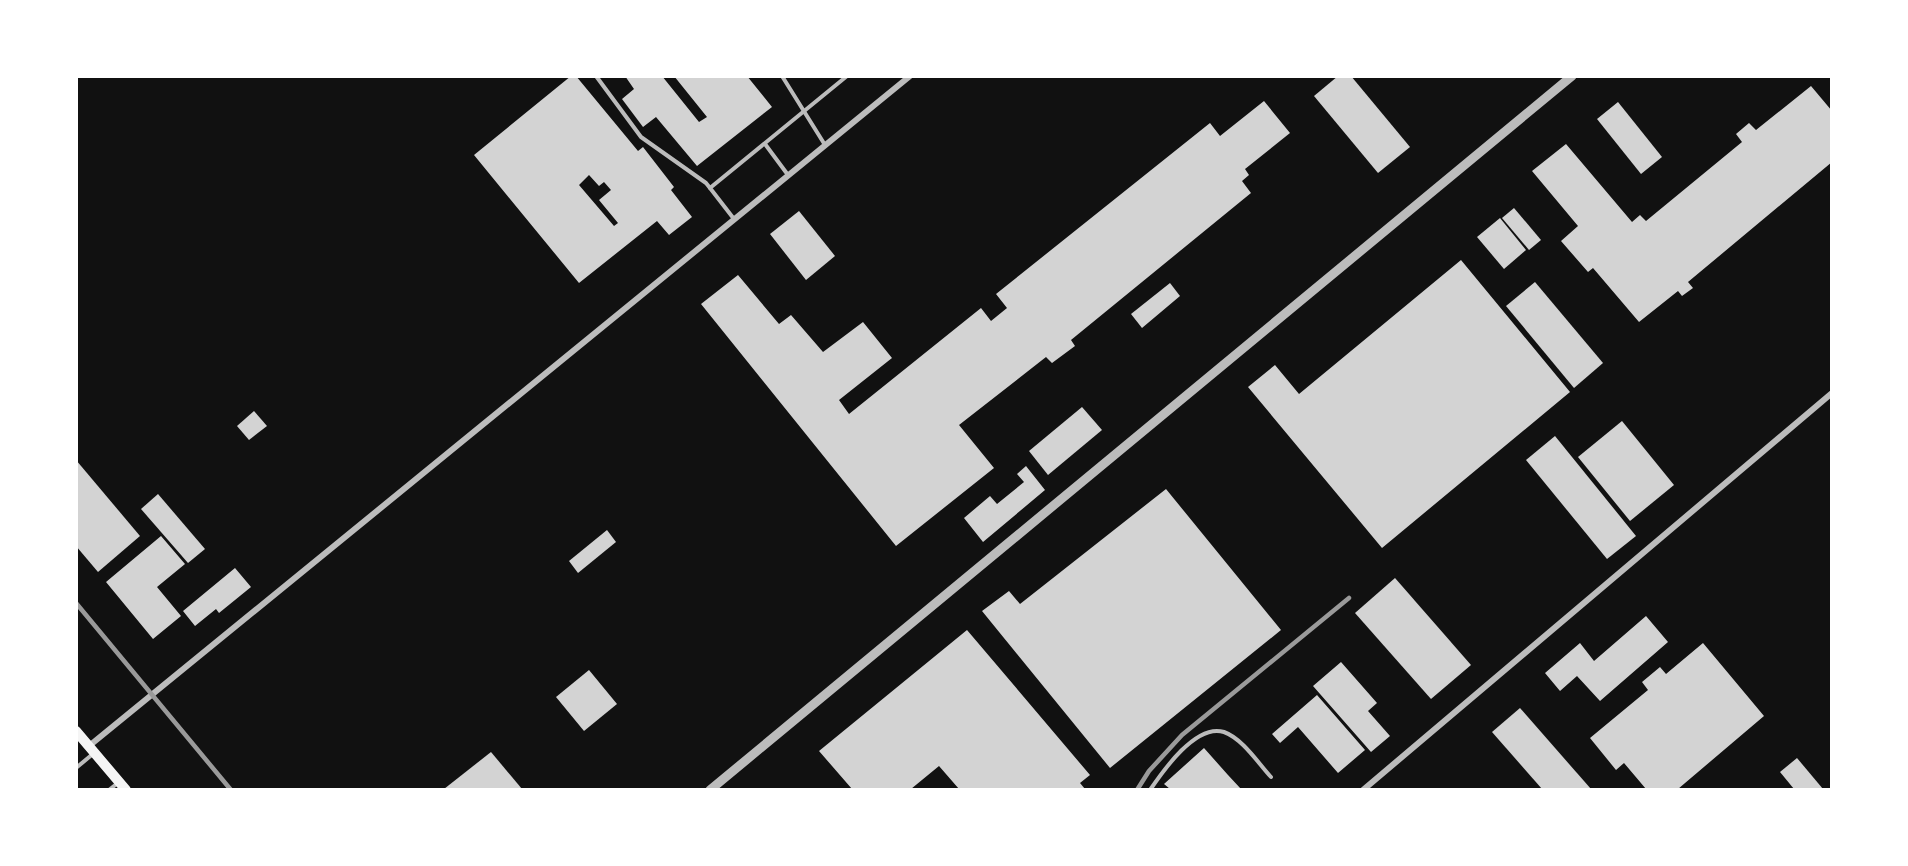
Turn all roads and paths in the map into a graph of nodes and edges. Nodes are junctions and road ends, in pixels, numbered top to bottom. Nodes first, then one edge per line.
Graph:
1 (596, 76) edge
2 (782, 76) edge
3 (847, 76) edge
4 (910, 76) edge
5 (1572, 76) edge
6 (804, 112) junction
7 (765, 144) junction
8 (826, 145) junction
9 (788, 176) junction
10 (710, 188) junction
11 (734, 220) junction
12 (1832, 393) edge
13 (76, 731) edge
14 (92, 749) junction
15 (76, 768) edge
16 (1271, 777) dead end
17 (123, 785) edge
18 (109, 789) edge
19 (710, 789) edge
20 (1150, 789) edge
21 (1363, 789) edge

1 - 10 lane
2 - 6 lane
3 - 6 lane
4 - 8 street
5 - 19 street
6 - 7 lane
6 - 8 lane
7 - 9 lane
7 - 10 lane
8 - 9 street
9 - 11 street
10 - 11 lane
11 - 14 street
12 - 21 street
13 - 14 main road
14 - 15 lane
14 - 17 main road
16 - 20 lane
17 - 18 lane

